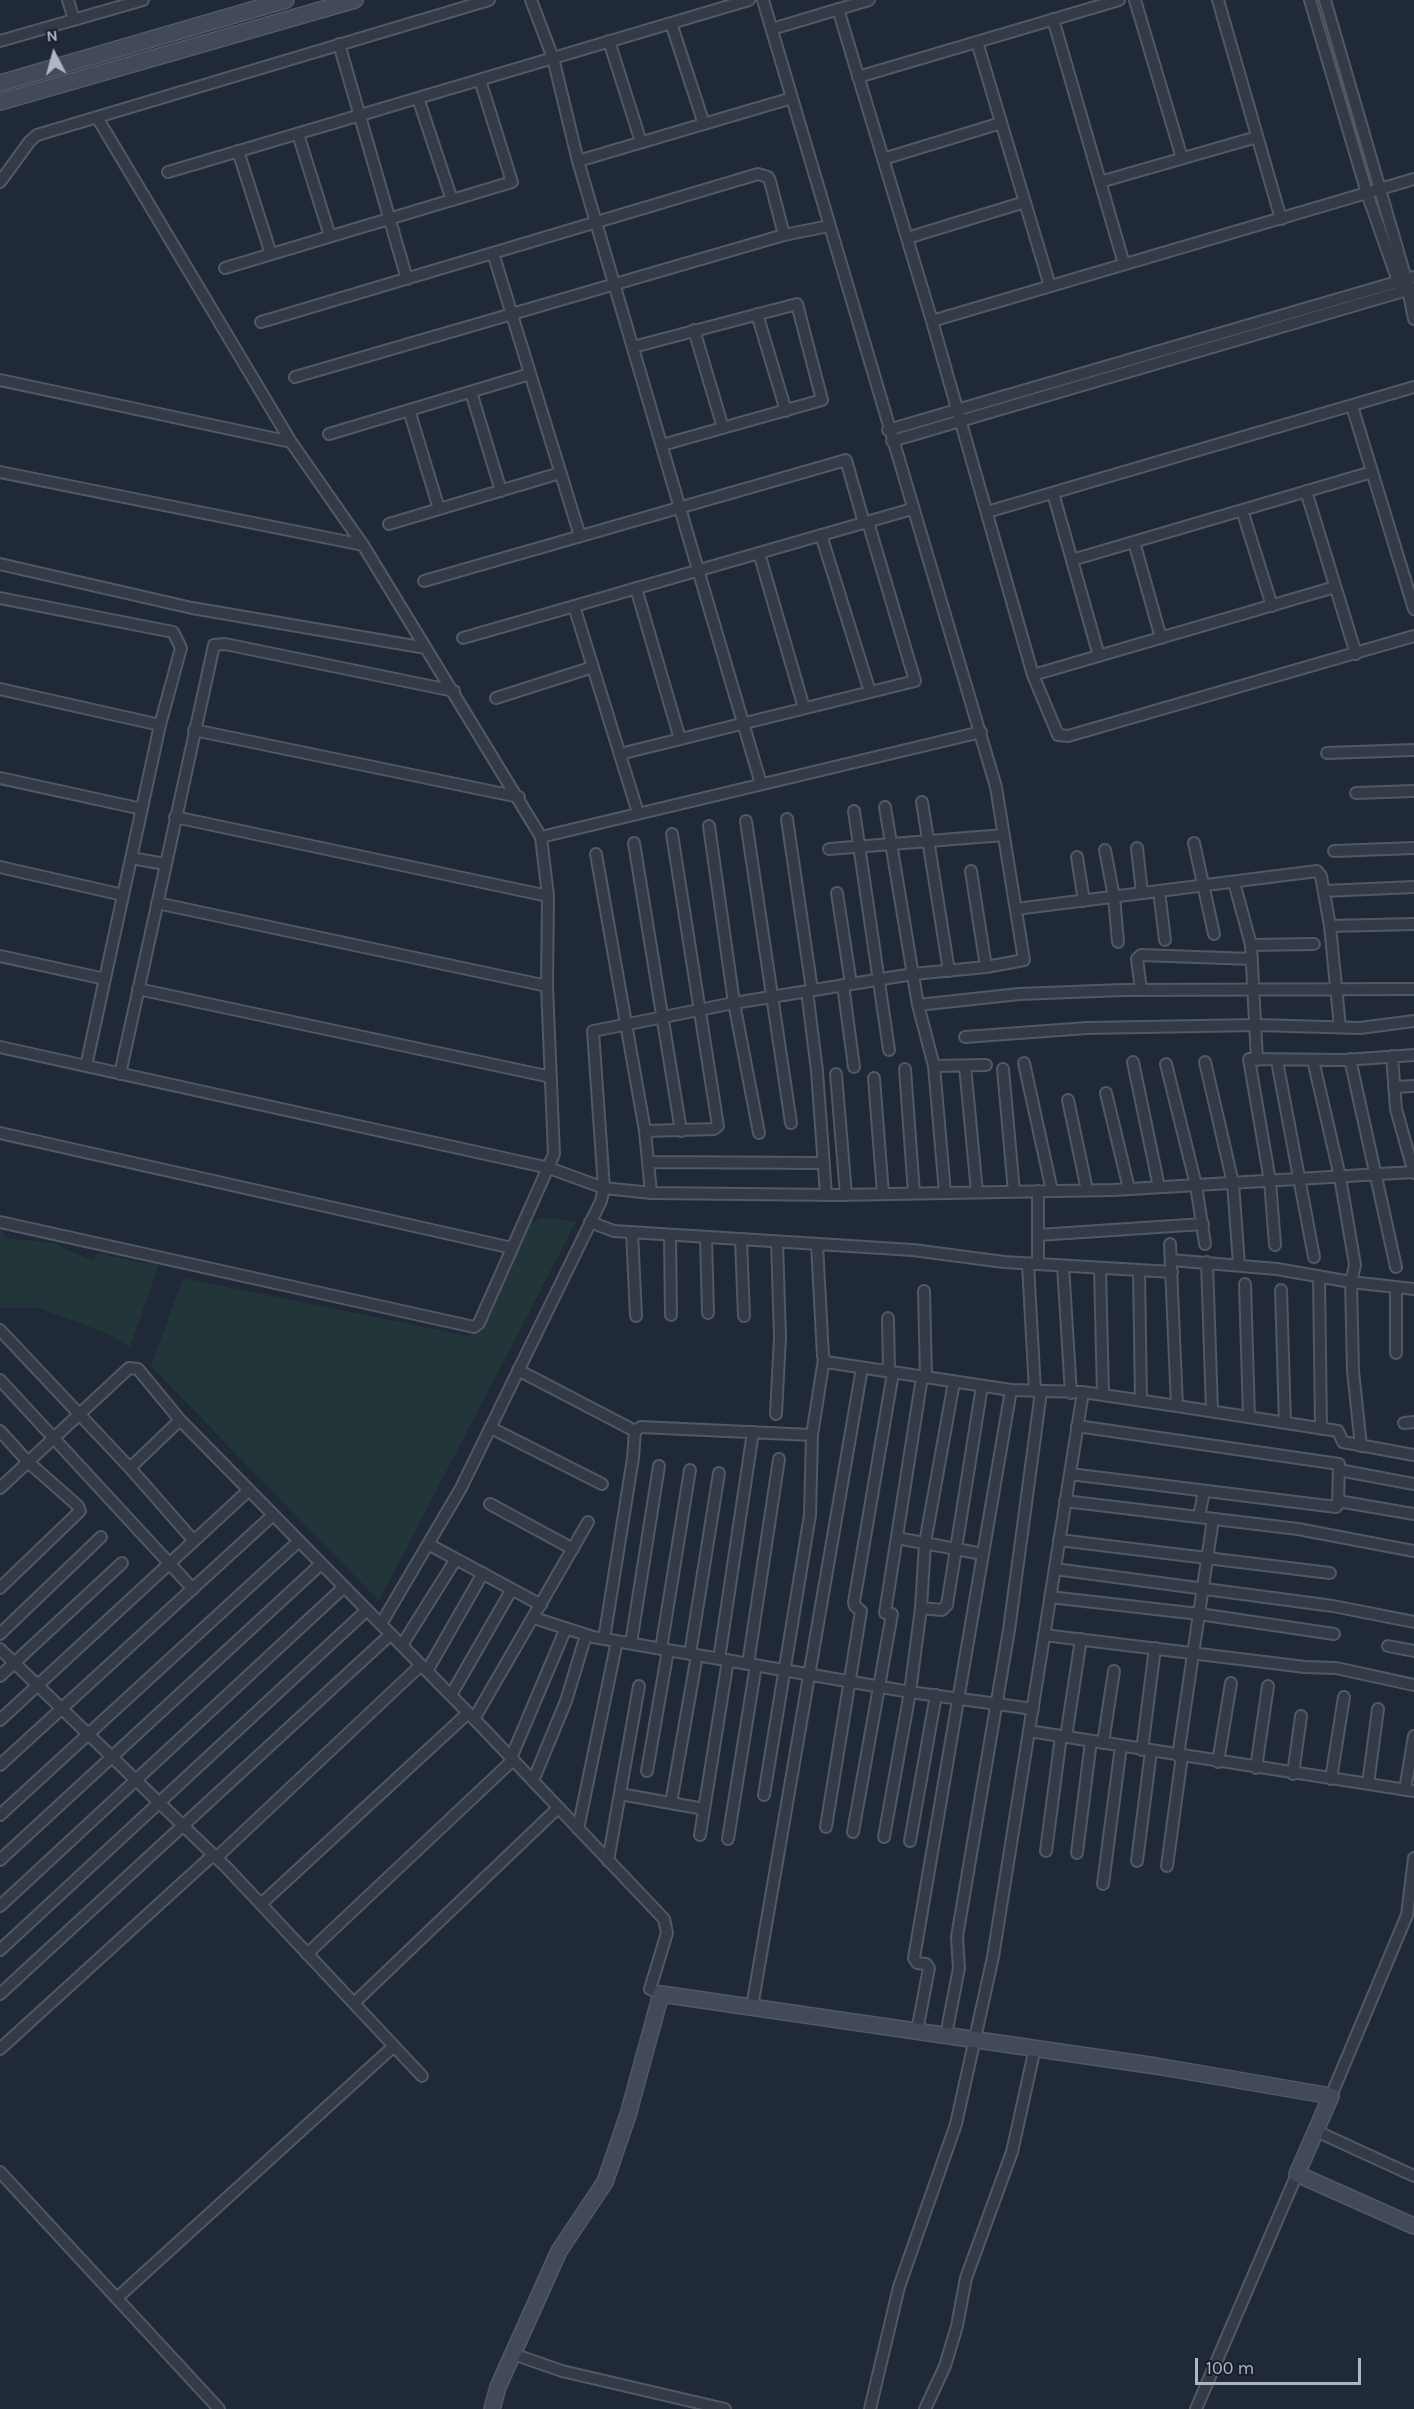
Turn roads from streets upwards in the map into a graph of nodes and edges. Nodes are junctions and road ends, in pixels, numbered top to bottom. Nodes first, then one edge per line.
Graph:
1 (68, 0) edge
2 (143, 0) edge
3 (286, 0) edge
4 (355, 0) edge
5 (489, 0) edge
6 (531, 0) edge
7 (749, 0) edge
8 (763, 0) edge
9 (869, 0) edge
10 (1119, 0) edge
11 (1135, 0) edge
12 (1218, 0) edge
13 (1310, 0) edge
14 (1324, 0) edge
15 (838, 9) junction
16 (1053, 19) junction
17 (74, 20) junction
18 (671, 23) junction
19 (771, 29) junction
20 (0, 41) edge
21 (609, 41) junction
22 (977, 42) junction
23 (339, 44) junction
24 (553, 58) junction
25 (858, 77) junction
26 (480, 80) junction
27 (0, 83) edge
28 (418, 98) junction
29 (792, 98) junction
30 (0, 102) edge
31 (360, 116) junction
32 (98, 119) junction
33 (1001, 123) junction
34 (704, 124) junction
35 (298, 134) junction
36 (1257, 137) junction
37 (641, 142) junction
38 (238, 152) junction
39 (1182, 158) junction
40 (883, 159) junction
41 (578, 161) junction
42 (168, 172) dead end
43 (1414, 179) edge
44 (0, 182) edge
45 (1100, 182) junction
46 (1380, 189) junction
47 (1367, 193) junction
48 (452, 200) junction
49 (1025, 202) junction
50 (389, 218) junction
51 (1281, 219) junction
52 (596, 223) junction
53 (829, 226) junction
54 (784, 235) junction
55 (330, 236) junction
56 (907, 238) junction
57 (493, 253) junction
58 (271, 254) junction
59 (1124, 264) junction
60 (225, 268) dead end
61 (406, 279) junction
62 (615, 286) junction
63 (1050, 286) junction
64 (1407, 286) edge
65 (757, 314) junction
66 (512, 315) junction
67 (1414, 319) edge
68 (932, 321) junction
69 (261, 322) dead end
70 (694, 330) junction
71 (633, 347) junction
72 (530, 374) junction
73 (295, 377) dead end
74 (0, 380) edge
75 (1414, 387) edge
76 (471, 392) junction
77 (1352, 406) junction
78 (409, 410) junction
79 (786, 411) junction
80 (959, 415) junction
81 (723, 428) junction
82 (329, 434) dead end
83 (890, 435) junction
84 (291, 442) junction
85 (662, 445) junction
86 (0, 472) edge
87 (1372, 472) junction
88 (560, 473) junction
89 (501, 491) junction
90 (1306, 491) junction
91 (1053, 493) junction
92 (680, 508) junction
93 (439, 509) junction
94 (912, 509) junction
95 (1242, 510) junction
96 (987, 512) junction
97 (866, 523) junction
98 (389, 524) dead end
99 (579, 536) junction
100 (821, 536) junction
101 (1134, 542) junction
102 (363, 545) junction
103 (759, 553) junction
104 (1072, 560) junction
105 (0, 564) edge
106 (699, 570) junction
107 (424, 581) dead end
108 (1335, 587) junction
109 (636, 588) junction
110 (0, 598) edge
111 (574, 606) junction
112 (1272, 606) junction
113 (1414, 609) edge
114 (1414, 636) edge
115 (463, 638) dead end
116 (1161, 638) junction
117 (426, 648) junction
118 (1356, 654) junction
119 (1099, 656) junction
120 (593, 667) junction
121 (1033, 675) junction
122 (0, 689) edge
123 (453, 691) junction
124 (870, 692) junction
125 (496, 698) dead end
126 (804, 708) junction
127 (744, 723) junction
128 (160, 725) junction
129 (194, 730) junction
130 (981, 732) junction
131 (681, 739) junction
132 (1414, 750) edge
133 (1327, 753) dead end
134 (620, 754) junction
135 (0, 778) edge
136 (761, 784) junction
137 (1414, 791) edge
138 (1356, 793) dead end
139 (519, 797) junction
140 (922, 802) dead end
141 (885, 807) dead end
142 (142, 809) junction
143 (854, 812) dead end
144 (638, 813) junction
145 (176, 817) junction
146 (787, 819) dead end
147 (746, 820) dead end
148 (710, 826) dead end
149 (672, 834) dead end
150 (1004, 835) junction
151 (541, 837) junction
152 (928, 841) junction
153 (634, 843) dead end
154 (1194, 843) dead end
155 (891, 844) junction
156 (859, 846) junction
157 (1137, 848) dead end
158 (1414, 848) edge
159 (830, 849) dead end
160 (1105, 850) dead end
161 (1334, 851) dead end
162 (596, 854) dead end
163 (1077, 857) dead end
164 (131, 858) junction
165 (165, 864) junction
166 (0, 867) edge
167 (971, 871) dead end
168 (1234, 882) junction
169 (1203, 885) junction
170 (1414, 887) edge
171 (1159, 891) junction
172 (1324, 891) junction
173 (837, 893) dead end
174 (1142, 893) junction
175 (123, 895) junction
176 (548, 896) junction
177 (1114, 897) junction
178 (1084, 901) junction
179 (157, 903) junction
180 (1016, 909) junction
181 (1414, 924) edge
182 (1330, 926) junction
183 (1214, 934) dead end
184 (1165, 940) dead end
185 (1118, 942) dead end
186 (1314, 944) dead end
187 (1251, 945) junction
188 (0, 956) edge
189 (1252, 959) junction
190 (986, 967) junction
191 (949, 970) junction
192 (913, 974) junction
193 (105, 979) junction
194 (880, 979) junction
195 (847, 984) junction
196 (547, 986) junction
197 (138, 989) junction
198 (1254, 989) junction
199 (1337, 989) junction
200 (1414, 989) edge
201 (810, 990) junction
202 (1141, 990) junction
203 (773, 996) junction
204 (734, 1003) junction
205 (918, 1005) junction
206 (699, 1010) junction
207 (661, 1018) junction
208 (1414, 1021) edge
209 (1256, 1025) junction
210 (626, 1026) junction
211 (1340, 1027) junction
212 (965, 1037) dead end
213 (0, 1047) edge
214 (889, 1050) dead end
215 (1414, 1055) edge
216 (1392, 1056) junction
217 (1350, 1059) junction
218 (1257, 1060) junction
219 (1313, 1060) junction
220 (1277, 1061) junction
221 (1133, 1062) dead end
222 (1205, 1062) dead end
223 (1024, 1063) dead end
224 (1166, 1064) dead end
225 (986, 1065) dead end
226 (86, 1066) junction
227 (934, 1066) junction
228 (965, 1066) junction
229 (854, 1067) dead end
230 (904, 1069) dead end
231 (1003, 1069) dead end
232 (120, 1074) junction
233 (836, 1074) dead end
234 (551, 1077) junction
235 (874, 1078) dead end
236 (1414, 1086) edge
237 (1394, 1087) junction
238 (1106, 1093) dead end
239 (1068, 1100) dead end
240 (791, 1123) dead end
241 (645, 1131) junction
242 (681, 1131) junction
243 (0, 1133) edge
244 (759, 1133) dead end
245 (648, 1162) junction
246 (824, 1163) junction
247 (549, 1168) junction
248 (1414, 1172) edge
249 (1376, 1175) junction
250 (1340, 1177) junction
251 (1300, 1179) junction
252 (1270, 1181) junction
253 (1233, 1183) junction
254 (1196, 1185) junction
255 (1159, 1187) junction
256 (604, 1188) junction
257 (1129, 1189) junction
258 (1087, 1190) junction
259 (1038, 1191) junction
260 (1052, 1191) junction
261 (977, 1192) junction
262 (1014, 1192) junction
263 (651, 1193) junction
264 (914, 1193) junction
265 (945, 1193) junction
266 (846, 1194) junction
267 (883, 1194) junction
268 (826, 1195) junction
269 (0, 1222) edge
270 (590, 1222) junction
271 (1203, 1224) junction
272 (632, 1232) junction
273 (670, 1235) junction
274 (1038, 1235) junction
275 (705, 1238) junction
276 (741, 1240) junction
277 (777, 1242) junction
278 (1170, 1244) dead end
279 (1205, 1244) dead end
280 (817, 1245) junction
281 (1275, 1245) dead end
282 (512, 1248) junction
283 (1314, 1257) dead end
284 (1208, 1262) junction
285 (1033, 1264) junction
286 (1239, 1264) junction
287 (1063, 1266) junction
288 (1172, 1266) junction
289 (1396, 1267) dead end
290 (1100, 1268) junction
291 (1139, 1270) junction
292 (1319, 1276) junction
293 (1352, 1282) junction
294 (1245, 1284) dead end
295 (1396, 1287) junction
296 (1414, 1289) edge
297 (1281, 1290) dead end
298 (924, 1291) dead end
299 (708, 1313) dead end
300 (671, 1315) dead end
301 (636, 1316) dead end
302 (744, 1316) dead end
303 (888, 1318) dead end
304 (0, 1330) edge
305 (1396, 1353) dead end
306 (824, 1359) junction
307 (862, 1368) junction
308 (518, 1370) junction
309 (891, 1372) junction
310 (924, 1377) junction
311 (0, 1380) edge
312 (954, 1382) junction
313 (982, 1386) junction
314 (1011, 1390) junction
315 (1038, 1391) junction
316 (1083, 1392) junction
317 (1071, 1393) junction
318 (1104, 1395) junction
319 (1141, 1401) junction
320 (1177, 1406) junction
321 (1212, 1411) junction
322 (79, 1414) junction
323 (776, 1414) dead end
324 (1249, 1417) junction
325 (180, 1420) junction
326 (1285, 1423) junction
327 (1077, 1426) junction
328 (491, 1428) junction
329 (1321, 1428) junction
330 (0, 1431) edge
331 (635, 1431) junction
332 (753, 1432) junction
333 (812, 1435) junction
334 (54, 1438) junction
335 (1361, 1446) junction
336 (1414, 1455) edge
337 (778, 1459) dead end
338 (28, 1462) junction
339 (659, 1467) dead end
340 (130, 1468) junction
341 (690, 1470) dead end
342 (1339, 1470) junction
343 (719, 1473) dead end
344 (1070, 1474) junction
345 (2, 1484) edge
346 (602, 1484) dead end
347 (1414, 1484) edge
348 (249, 1490) junction
349 (1204, 1491) junction
350 (1065, 1501) junction
351 (1338, 1501) junction
352 (490, 1504) dead end
353 (1414, 1514) edge
354 (273, 1515) junction
355 (1199, 1517) junction
356 (1214, 1519) junction
357 (588, 1522) dead end
358 (101, 1537) dead end
359 (897, 1538) junction
360 (1059, 1540) junction
361 (194, 1541) junction
362 (299, 1541) junction
363 (926, 1543) junction
364 (428, 1544) junction
365 (573, 1549) junction
366 (956, 1549) junction
367 (1414, 1551) edge
368 (983, 1554) junction
369 (1208, 1558) junction
370 (456, 1559) junction
371 (122, 1563) dead end
372 (170, 1563) junction
373 (321, 1564) junction
374 (1055, 1569) junction
375 (483, 1573) junction
376 (1330, 1574) dead end
377 (344, 1587) junction
378 (1203, 1587) junction
379 (0, 1588) edge
380 (193, 1589) junction
381 (512, 1589) junction
382 (1050, 1598) junction
383 (541, 1605) junction
384 (921, 1608) junction
385 (367, 1610) junction
386 (1199, 1614) junction
387 (534, 1618) junction
388 (1414, 1622) edge
389 (381, 1624) junction
390 (566, 1628) junction
391 (0, 1634) edge
392 (391, 1634) junction
393 (1334, 1634) dead end
394 (586, 1635) junction
395 (1044, 1635) junction
396 (604, 1639) junction
397 (1082, 1639) junction
398 (616, 1641) junction
399 (631, 1643) junction
400 (402, 1645) junction
401 (1388, 1646) dead end
402 (1155, 1648) junction
403 (0, 1649) edge
404 (664, 1649) junction
405 (1414, 1651) edge
406 (1194, 1652) junction
407 (693, 1654) junction
408 (724, 1659) junction
409 (15, 1662) junction
410 (752, 1664) junction
411 (424, 1668) junction
412 (785, 1670) junction
413 (1114, 1671) dead end
414 (810, 1674) junction
415 (0, 1676) edge
416 (850, 1682) junction
417 (1231, 1683) dead end
418 (39, 1685) junction
419 (1414, 1685) edge
420 (639, 1686) dead end
421 (879, 1686) junction
422 (1268, 1686) dead end
423 (910, 1692) junction
424 (451, 1695) junction
425 (936, 1695) junction
426 (1344, 1697) dead end
427 (957, 1698) junction
428 (998, 1704) junction
429 (63, 1708) junction
430 (1033, 1709) junction
431 (1378, 1709) dead end
432 (471, 1716) junction
433 (1301, 1716) dead end
434 (0, 1720) edge
435 (1029, 1731) junction
436 (88, 1733) junction
437 (1414, 1736) edge
438 (1064, 1737) junction
439 (1090, 1741) junction
440 (1103, 1743) junction
441 (1121, 1746) junction
442 (1146, 1750) junction
443 (112, 1756) junction
444 (1180, 1756) junction
445 (512, 1759) junction
446 (1218, 1762) junction
447 (0, 1765) edge
448 (1256, 1768) junction
449 (647, 1771) dead end
450 (1293, 1774) junction
451 (1331, 1779) junction
452 (136, 1780) junction
453 (533, 1781) junction
454 (1368, 1784) junction
455 (1410, 1790) edge
456 (620, 1794) junction
457 (764, 1795) dead end
458 (160, 1803) junction
459 (671, 1803) junction
460 (558, 1808) junction
461 (704, 1809) junction
462 (0, 1815) edge
463 (184, 1826) junction
464 (826, 1827) dead end
465 (578, 1830) junction
466 (853, 1832) dead end
467 (700, 1834) dead end
468 (884, 1837) dead end
469 (728, 1839) dead end
470 (910, 1841) dead end
471 (1046, 1851) dead end
472 (1077, 1853) dead end
473 (215, 1856) junction
474 (1414, 1858) edge
475 (0, 1860) edge
476 (608, 1861) junction
477 (1137, 1861) dead end
478 (1167, 1866) dead end
479 (1103, 1884) dead end
480 (261, 1904) junction
481 (0, 1906) edge
482 (0, 1950) edge
483 (307, 1954) junction
484 (0, 1994) edge
485 (662, 1994) junction
486 (354, 2003) junction
487 (752, 2007) junction
488 (917, 2031) junction
489 (946, 2035) junction
490 (974, 2039) junction
491 (394, 2046) junction
492 (1035, 2048) junction
493 (0, 2049) edge
494 (422, 2076) dead end
495 (1331, 2096) junction
496 (1316, 2131) junction
497 (0, 2172) edge
498 (1297, 2174) junction
499 (1414, 2176) edge
500 (1414, 2226) edge
501 (117, 2298) junction
502 (513, 2354) junction
503 (219, 2409) edge
504 (492, 2409) edge
505 (725, 2409) edge
506 (870, 2409) edge
507 (925, 2409) edge
508 (1196, 2409) edge

1 - 17 street
2 - 17 street
3 - 27 street
4 - 30 street
5 - 23 street
6 - 24 street
7 - 18 street
8 - 19 street
9 - 15 street
10 - 16 street
11 - 39 street
12 - 36 street
13 - 47 street
14 - 46 street
15 - 19 street
15 - 25 street
16 - 22 street
16 - 45 street
17 - 20 street
18 - 21 street
18 - 34 street
19 - 29 street
21 - 24 street
21 - 37 street
22 - 25 street
22 - 33 street
23 - 31 street
23 - 32 street
24 - 26 street
24 - 41 street
25 - 40 street
26 - 28 street
26 - 48 street
28 - 31 street
28 - 48 street
29 - 34 street
29 - 53 street
31 - 35 street
31 - 50 street
32 - 44 street
32 - 84 street
33 - 40 street
33 - 49 street
34 - 37 street
35 - 38 street
35 - 55 street
36 - 39 street
36 - 51 street
37 - 41 street
38 - 42 street
38 - 58 street
39 - 45 street
40 - 56 street
41 - 52 street
43 - 46 street
45 - 59 street
46 - 47 street
46 - 64 street
47 - 51 street
47 - 64 street
48 - 50 street
49 - 56 street
49 - 63 street
50 - 55 street
50 - 61 street
51 - 59 street
52 - 54 street
52 - 57 street
52 - 62 street
53 - 54 street
53 - 83 street
54 - 62 street
55 - 58 street
56 - 68 street
57 - 61 street
57 - 66 street
58 - 60 street
59 - 63 street
61 - 69 street
62 - 66 street
62 - 71 street
63 - 68 street
64 - 67 street
64 - 80 street
65 - 70 street
65 - 79 street
65 - 79 street
66 - 72 street
66 - 73 street
68 - 80 street
70 - 71 street
70 - 81 street
71 - 85 street
72 - 76 street
72 - 88 street
74 - 84 street
75 - 77 street
76 - 78 street
76 - 89 street
77 - 87 street
77 - 91 street
78 - 82 street
78 - 93 street
79 - 81 street
80 - 83 street
80 - 96 street
81 - 85 street
83 - 94 street
84 - 102 street
85 - 92 street
86 - 102 street
87 - 90 street
87 - 113 street
88 - 89 street
88 - 99 street
89 - 93 street
90 - 95 street
90 - 108 street
91 - 96 street
91 - 104 street
92 - 97 street
92 - 99 street
92 - 106 street
93 - 98 street
94 - 97 street
94 - 130 street
95 - 101 street
95 - 112 street
96 - 121 street
97 - 100 street
97 - 124 street
99 - 107 street
100 - 103 street
100 - 124 street
101 - 104 street
101 - 116 street
102 - 117 street
103 - 106 street
103 - 126 street
104 - 119 street
105 - 117 street
106 - 109 street
106 - 127 street
108 - 112 street
108 - 118 street
109 - 111 street
109 - 131 street
110 - 128 street
111 - 115 street
111 - 120 street
112 - 116 street
114 - 118 street
116 - 119 street
117 - 123 street
118 - 121 street
119 - 121 street
120 - 125 street
120 - 134 street
122 - 128 street
123 - 129 street
123 - 139 street
124 - 126 street
126 - 127 street
127 - 131 street
127 - 136 street
128 - 142 street
129 - 139 street
129 - 145 street
130 - 136 street
130 - 150 street
131 - 134 street
132 - 133 street
134 - 144 street
135 - 142 street
136 - 144 street
137 - 138 street
139 - 151 street
140 - 152 street
141 - 155 street
142 - 164 street
143 - 156 street
144 - 151 street
145 - 165 street
145 - 176 street
146 - 201 street
147 - 203 street
148 - 204 street
149 - 206 street
150 - 152 street
150 - 180 street
151 - 176 street
152 - 155 street
152 - 191 street
153 - 207 street
154 - 169 street
155 - 156 street
155 - 192 street
156 - 159 street
156 - 194 street
157 - 174 street
158 - 161 street
160 - 177 street
162 - 210 street
163 - 178 street
164 - 165 street
164 - 175 street
165 - 179 street
166 - 175 street
167 - 190 street
168 - 169 street
168 - 172 street
168 - 187 street
169 - 171 street
169 - 183 street
170 - 172 street
171 - 174 street
171 - 184 street
172 - 182 street
173 - 195 street
174 - 177 street
175 - 193 street
176 - 196 street
177 - 178 street
177 - 185 street
178 - 180 street
179 - 196 street
179 - 197 street
180 - 190 street
181 - 182 street
182 - 199 street
186 - 187 street
187 - 189 street
188 - 193 street
189 - 198 street
189 - 202 street
190 - 191 street
191 - 192 street
192 - 194 street
192 - 205 street
193 - 226 street
194 - 195 street
194 - 214 street
195 - 201 street
195 - 229 street
196 - 234 street
197 - 232 street
197 - 234 street
198 - 199 street
198 - 202 street
198 - 209 street
199 - 200 street
199 - 211 street
201 - 203 street
201 - 246 street
202 - 205 street
203 - 204 street
203 - 240 street
204 - 206 street
204 - 244 street
205 - 227 street
206 - 207 street
206 - 242 street
207 - 210 street
207 - 242 street
208 - 211 street
209 - 211 street
209 - 212 street
209 - 218 street
210 - 241 street
210 - 256 street
213 - 226 street
215 - 216 street
216 - 217 street
216 - 237 street
217 - 219 street
217 - 249 street
218 - 220 street
218 - 252 street
219 - 220 street
219 - 250 street
220 - 251 street
221 - 255 street
222 - 253 street
223 - 260 street
224 - 254 street
225 - 228 street
226 - 232 street
227 - 228 street
227 - 265 street
228 - 261 street
230 - 264 street
231 - 262 street
232 - 247 street
233 - 266 street
234 - 247 street
235 - 267 street
236 - 237 street
237 - 248 street
238 - 257 street
239 - 258 street
241 - 242 street
241 - 245 street
243 - 282 street
245 - 246 street
245 - 263 street
246 - 268 street
247 - 256 street
247 - 282 street
248 - 249 street
249 - 250 street
249 - 289 street
250 - 251 street
250 - 293 street
251 - 252 street
251 - 283 street
252 - 253 street
252 - 281 street
253 - 254 street
253 - 286 street
254 - 255 street
254 - 271 street
255 - 257 street
256 - 263 street
256 - 270 street
257 - 258 street
258 - 260 street
259 - 260 street
259 - 262 street
259 - 274 street
261 - 262 street
261 - 265 street
263 - 268 street
264 - 265 street
264 - 267 street
266 - 267 street
266 - 268 street
269 - 282 street
270 - 272 street
270 - 308 street
271 - 274 street
271 - 279 street
272 - 273 street
272 - 301 street
273 - 275 street
273 - 300 street
274 - 285 street
275 - 276 street
275 - 299 street
276 - 277 street
276 - 302 street
277 - 280 street
277 - 323 street
278 - 288 street
280 - 285 street
280 - 306 street
284 - 286 street
284 - 288 street
284 - 321 street
285 - 287 street
285 - 315 street
286 - 292 street
287 - 290 street
287 - 317 street
288 - 291 street
288 - 320 street
290 - 291 street
290 - 318 street
291 - 319 street
292 - 293 street
292 - 329 street
293 - 295 street
293 - 335 street
294 - 324 street
295 - 296 street
295 - 305 street
297 - 326 street
298 - 310 street
303 - 309 street
304 - 322 street
306 - 307 street
306 - 333 street
307 - 309 street
307 - 414 street
308 - 328 street
308 - 331 street
309 - 310 street
309 - 416 street
310 - 312 street
310 - 359 street
311 - 334 street
312 - 313 street
312 - 363 street
313 - 314 street
313 - 366 street
314 - 315 street
314 - 368 street
315 - 317 street
315 - 428 street
316 - 317 street
316 - 318 street
316 - 327 street
318 - 319 street
319 - 320 street
320 - 321 street
321 - 324 street
322 - 325 street
322 - 334 street
322 - 340 street
324 - 326 street
325 - 340 street
325 - 348 street
326 - 329 street
327 - 342 street
327 - 344 street
328 - 346 street
328 - 364 street
329 - 335 street
330 - 338 street
331 - 332 street
331 - 396 street
332 - 333 street
332 - 408 street
333 - 412 street
334 - 338 street
334 - 372 street
335 - 336 street
337 - 410 street
338 - 345 street
338 - 379 street
339 - 399 street
340 - 361 street
341 - 404 street
342 - 347 street
342 - 351 street
343 - 407 street
344 - 349 street
344 - 350 street
348 - 354 street
348 - 361 street
349 - 351 street
349 - 355 street
350 - 355 street
350 - 360 street
351 - 353 street
352 - 365 street
354 - 362 street
354 - 380 street
355 - 356 street
356 - 367 street
356 - 369 street
357 - 365 street
358 - 391 street
359 - 363 street
359 - 421 street
360 - 369 street
360 - 374 street
361 - 372 street
362 - 373 street
362 - 436 street
363 - 366 street
363 - 384 street
364 - 370 street
364 - 389 street
365 - 383 street
366 - 368 street
366 - 384 street
368 - 427 street
369 - 376 street
369 - 378 street
370 - 375 street
370 - 400 street
371 - 409 street
372 - 380 street
372 - 418 street
373 - 377 street
373 - 443 street
374 - 378 street
374 - 382 street
375 - 381 street
375 - 411 street
377 - 385 street
377 - 452 street
378 - 386 street
378 - 388 street
380 - 429 street
381 - 383 street
381 - 424 street
382 - 386 street
382 - 395 street
383 - 387 street
384 - 423 street
385 - 389 street
385 - 458 street
386 - 393 street
386 - 406 street
387 - 390 street
387 - 432 street
389 - 392 street
390 - 394 street
390 - 445 street
392 - 400 street
392 - 463 street
394 - 396 street
394 - 453 street
395 - 397 street
395 - 430 street
396 - 398 street
397 - 402 street
397 - 438 street
398 - 399 street
398 - 465 street
399 - 404 street
400 - 411 street
401 - 405 street
402 - 406 street
402 - 442 street
403 - 409 street
404 - 407 street
404 - 449 street
406 - 419 street
406 - 444 street
407 - 408 street
407 - 459 street
408 - 410 street
408 - 461 street
409 - 415 street
409 - 418 street
410 - 412 street
410 - 469 street
411 - 424 street
411 - 473 street
412 - 414 street
412 - 457 street
413 - 440 street
414 - 416 street
414 - 487 street
416 - 421 street
416 - 464 street
417 - 446 street
418 - 429 street
418 - 434 street
420 - 456 street
421 - 423 street
421 - 466 street
422 - 448 street
423 - 425 street
423 - 468 street
424 - 432 street
425 - 427 street
425 - 470 street
426 - 451 street
427 - 428 street
427 - 488 street
428 - 430 street
428 - 489 street
429 - 436 street
429 - 447 street
430 - 435 street
431 - 454 street
432 - 445 street
432 - 480 street
433 - 450 street
435 - 438 street
435 - 490 street
436 - 443 street
436 - 462 street
437 - 455 street
438 - 439 street
438 - 471 street
439 - 440 street
439 - 472 street
440 - 441 street
441 - 442 street
441 - 479 street
442 - 444 street
442 - 477 street
443 - 452 street
443 - 475 street
444 - 446 street
444 - 478 street
445 - 453 street
445 - 483 street
446 - 448 street
448 - 450 street
450 - 451 street
451 - 454 street
452 - 458 street
452 - 481 street
453 - 460 street
454 - 455 street
456 - 459 street
456 - 476 street
458 - 463 street
458 - 482 street
459 - 461 street
460 - 465 street
460 - 486 street
461 - 467 street
463 - 473 street
463 - 484 street
465 - 476 street
473 - 480 street
473 - 493 street
474 - 495 street
476 - 485 street
480 - 483 street
483 - 486 street
485 - 487 street
485 - 502 street
486 - 491 street
487 - 488 street
488 - 489 street
489 - 490 street
490 - 492 street
490 - 506 street
491 - 494 street
491 - 501 street
492 - 495 street
492 - 507 street
495 - 496 street
496 - 498 street
496 - 499 street
497 - 501 street
498 - 500 street
498 - 508 street
501 - 503 street
502 - 504 street
502 - 505 street

